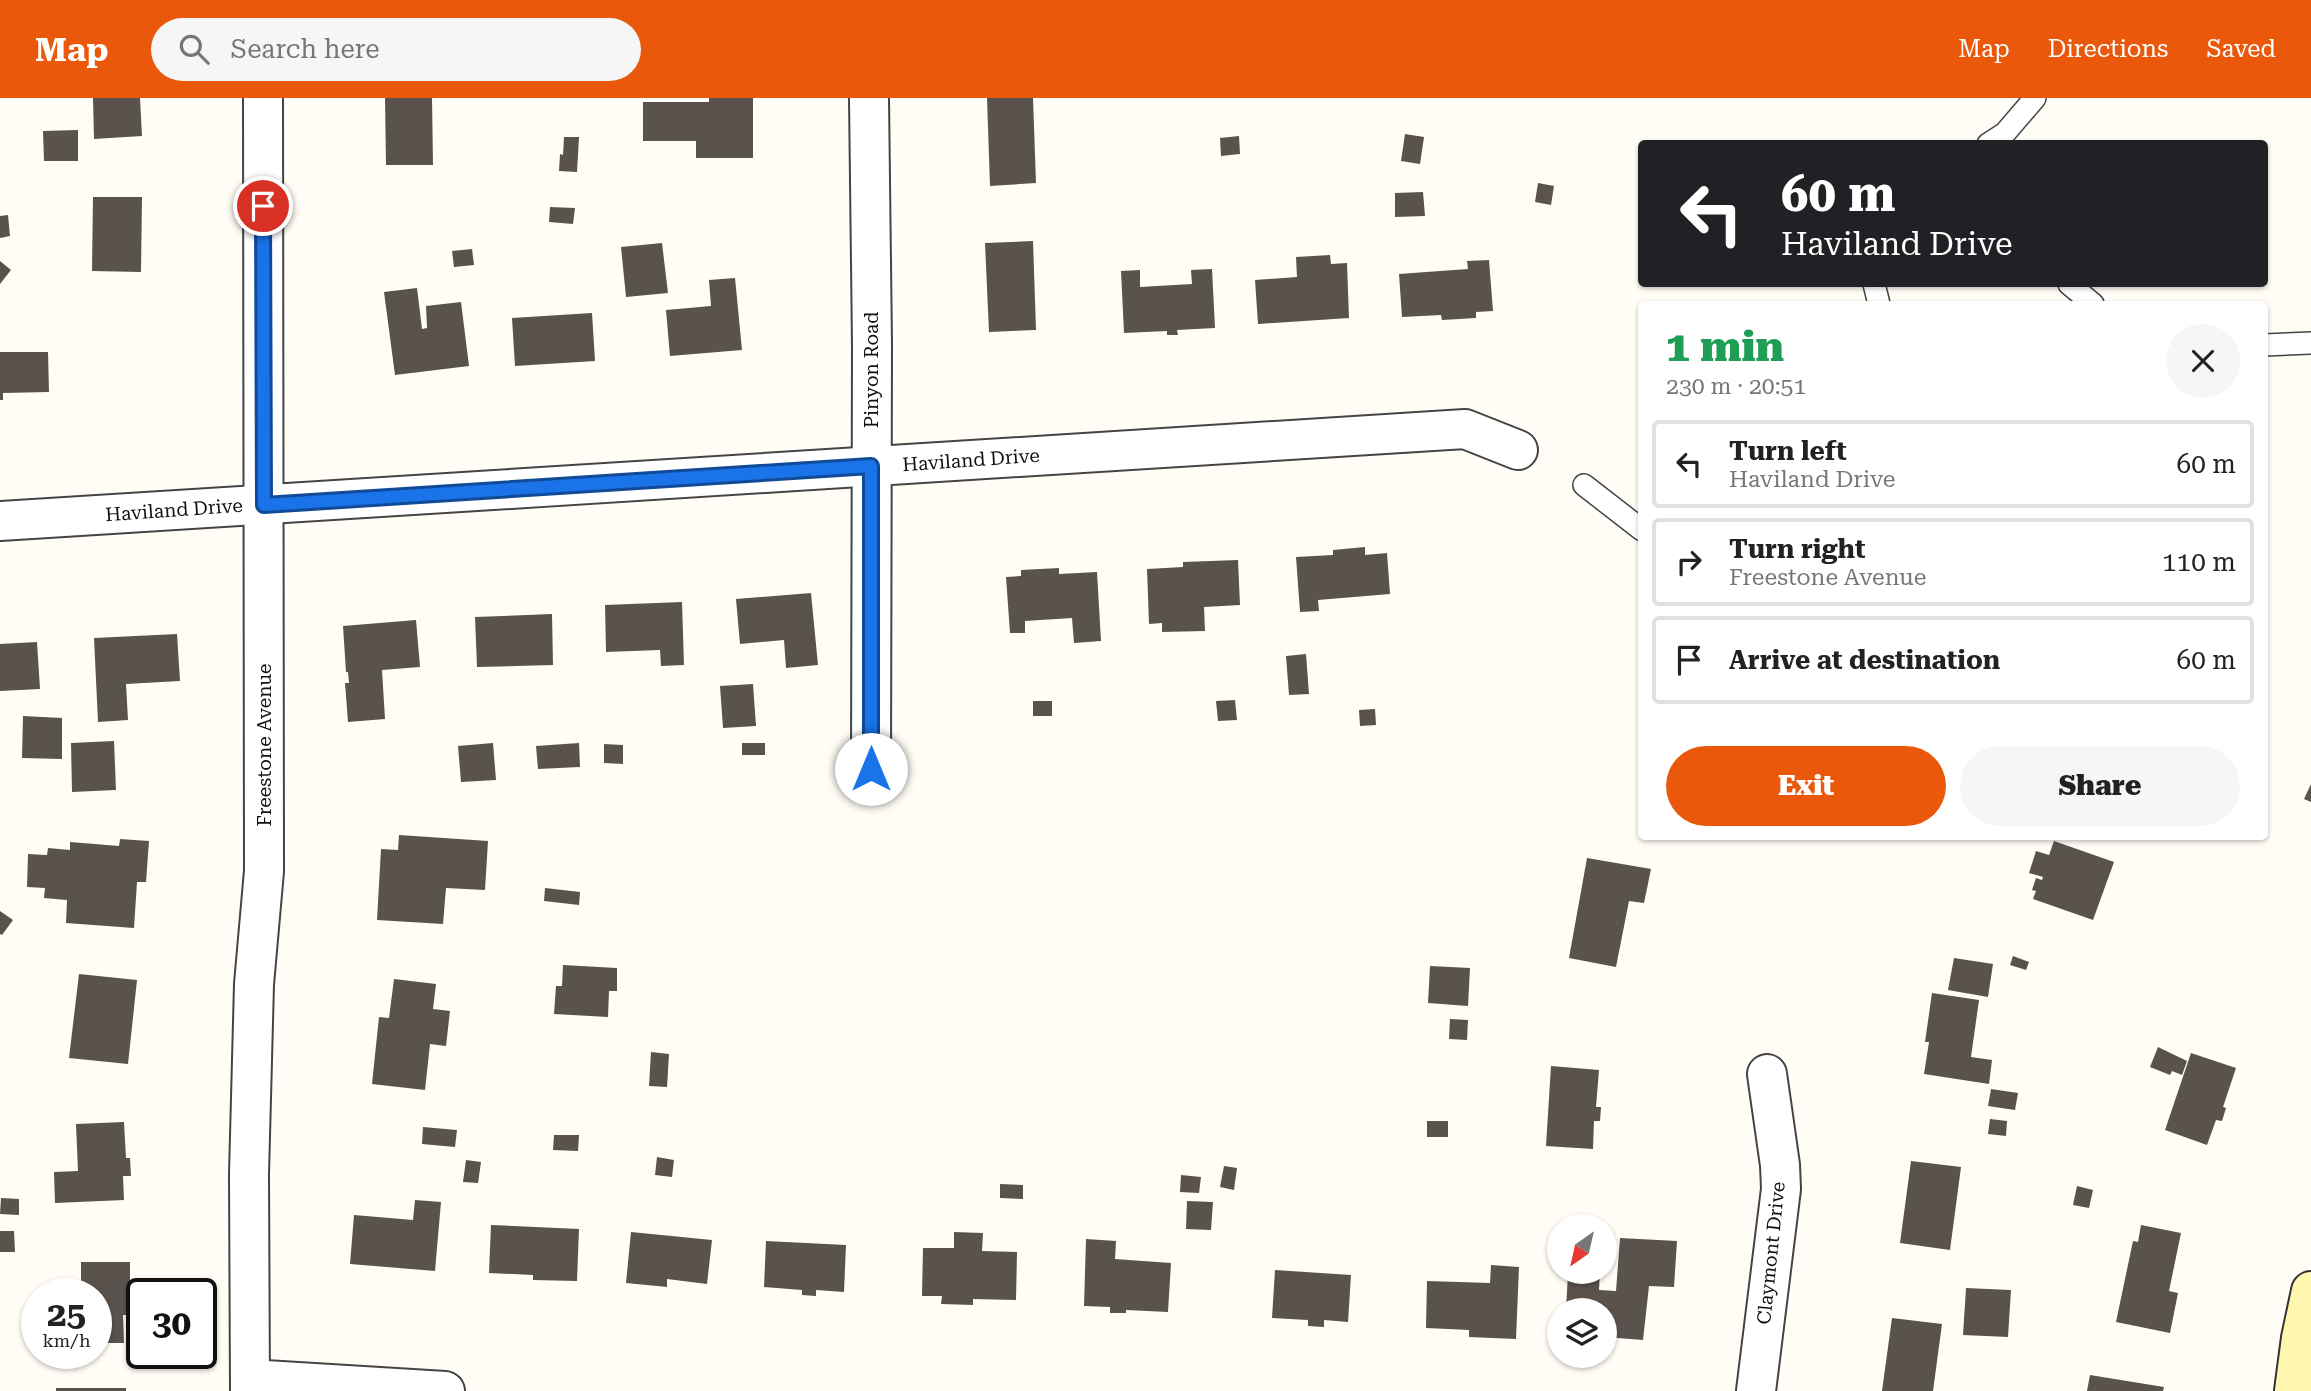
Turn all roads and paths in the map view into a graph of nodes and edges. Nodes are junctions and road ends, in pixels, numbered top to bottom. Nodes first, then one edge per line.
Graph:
1 (263, 98) edge
2 (869, 98) edge
3 (2035, 98) edge
4 (1994, 140) edge
5 (2073, 287) edge
6 (2089, 301) edge
7 (2311, 343) edge
8 (2268, 345) edge
9 (1518, 450) dead end
10 (871, 466) junction
11 (1584, 485) dead end
12 (264, 505) junction
13 (0, 521) edge
14 (1638, 527) edge
15 (871, 769) dead end
16 (1767, 1074) dead end
17 (2311, 1291) edge
18 (250, 1385) edge
19 (445, 1391) edge
20 (1756, 1391) edge
21 (2294, 1391) edge

1 - 12 street, Freestone Avenue
2 - 10 street, Pinyon Road
3 - 4 lane
5 - 6 lane
7 - 8 lane
9 - 10 street, Haviland Drive
10 - 12 street, Haviland Drive
10 - 15 street, Pinyon Road
11 - 14 lane
12 - 13 street, Haviland Drive
12 - 18 street, Freestone Avenue
16 - 20 street, Claymont Drive
17 - 21 main road
18 - 19 street

